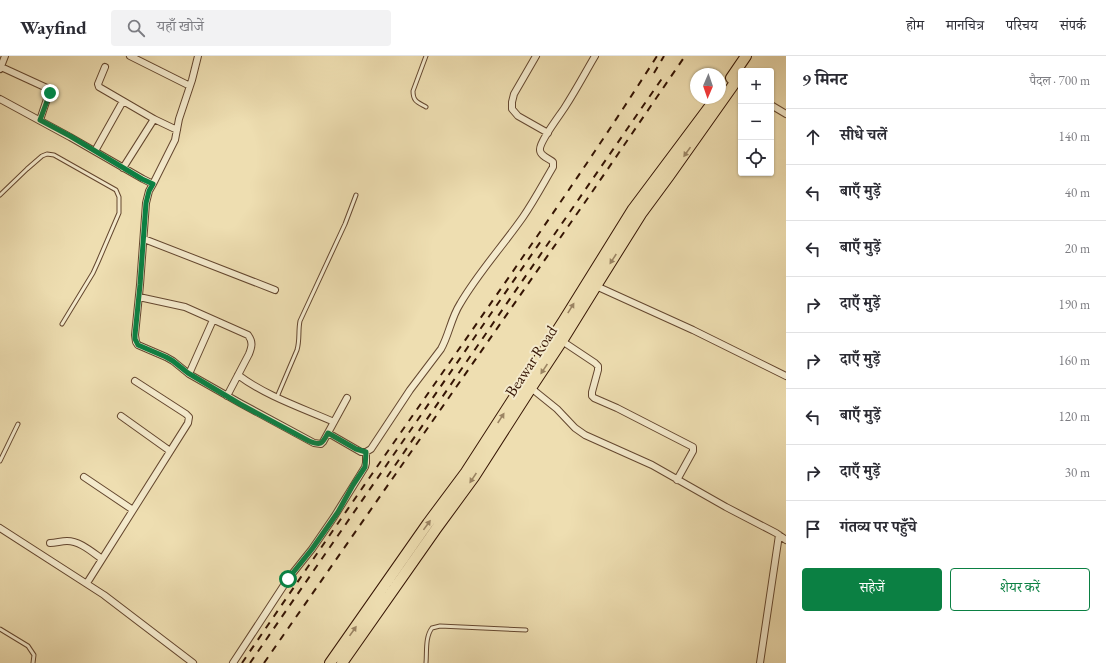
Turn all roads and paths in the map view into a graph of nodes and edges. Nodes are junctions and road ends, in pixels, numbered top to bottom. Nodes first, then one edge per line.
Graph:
1 (5, 56) edge
2 (130, 56) edge
3 (198, 56) edge
4 (426, 56) edge
5 (536, 56) edge
6 (596, 56) edge
7 (746, 56) edge
8 (753, 56) edge
9 (106, 67) dead end
10 (0, 68) edge
11 (745, 68) edge
12 (735, 83) edge
13 (190, 86) junction
14 (726, 89) edge
15 (0, 99) edge
16 (124, 101) junction
17 (712, 104) edge
18 (426, 107) dead end
19 (774, 107) edge
20 (786, 114) edge
21 (154, 119) junction
22 (40, 120) junction
23 (177, 130) junction
24 (548, 133) junction
25 (95, 151) junction
26 (123, 168) junction
27 (153, 184) junction
28 (0, 195) edge
29 (356, 195) dead end
30 (144, 239) junction
31 (596, 286) junction
32 (275, 290) dead end
33 (139, 297) junction
34 (213, 320) junction
35 (62, 324) dead end
36 (562, 341) junction
37 (189, 374) junction
38 (238, 374) junction
39 (786, 376) edge
40 (134, 381) dead end
41 (531, 388) junction
42 (227, 396) junction
43 (277, 397) junction
44 (347, 398) dead end
45 (122, 416) dead end
46 (334, 422) junction
47 (18, 424) dead end
48 (328, 433) junction
49 (170, 452) junction
50 (366, 452) junction
51 (0, 461) edge
52 (84, 477) dead end
53 (678, 480) junction
54 (133, 510) junction
55 (0, 528) edge
56 (779, 535) junction
57 (786, 540) edge
58 (50, 543) dead end
59 (102, 559) junction
60 (86, 583) junction
61 (0, 628) edge
62 (526, 630) dead end
63 (33, 663) edge
64 (193, 663) edge
65 (233, 663) edge
66 (330, 663) edge
67 (342, 663) edge
68 (426, 663) edge
69 (760, 663) edge

1 - 10 street
2 - 13 street
3 - 13 street
4 - 18 lane
5 - 24 street
6 - 24 street
7 - 12 main road, Beawar Road
8 - 11 main road
9 - 16 street
10 - 22 street
12 - 14 main road, Beawar Road
12 -> 31 main road, Beawar Road
13 - 23 street
15 - 22 street
16 - 21 street
16 - 25 street
66 -> 17 main road, Beawar Road
19 - 20 street
21 - 23 street
21 - 26 street
22 - 25 street
23 - 27 street
24 - 50 street
25 - 26 street
26 - 27 street
27 - 30 street
28 - 35 lane
29 - 43 lane
30 - 32 street
30 - 33 street
31 - 36 main road, Beawar Road
31 - 39 street
33 - 34 street
33 - 37 street
34 - 37 street
34 - 38 street
36 -> 41 main road, Beawar Road
36 - 53 street
37 - 42 street
38 - 42 street
38 - 43 street
40 - 49 street
41 - 53 street
41 -> 67 main road, Beawar Road
42 - 48 street
43 - 46 street
44 - 46 street
45 - 49 street
46 - 48 street
47 - 51 lane
48 - 50 street
49 - 54 street
50 - 65 street
52 - 54 street
53 - 56 street
54 - 59 street
55 - 60 street
56 - 57 street
56 - 69 street
58 - 59 street
59 - 60 street
60 - 64 street
61 - 63 lane
62 - 68 lane

